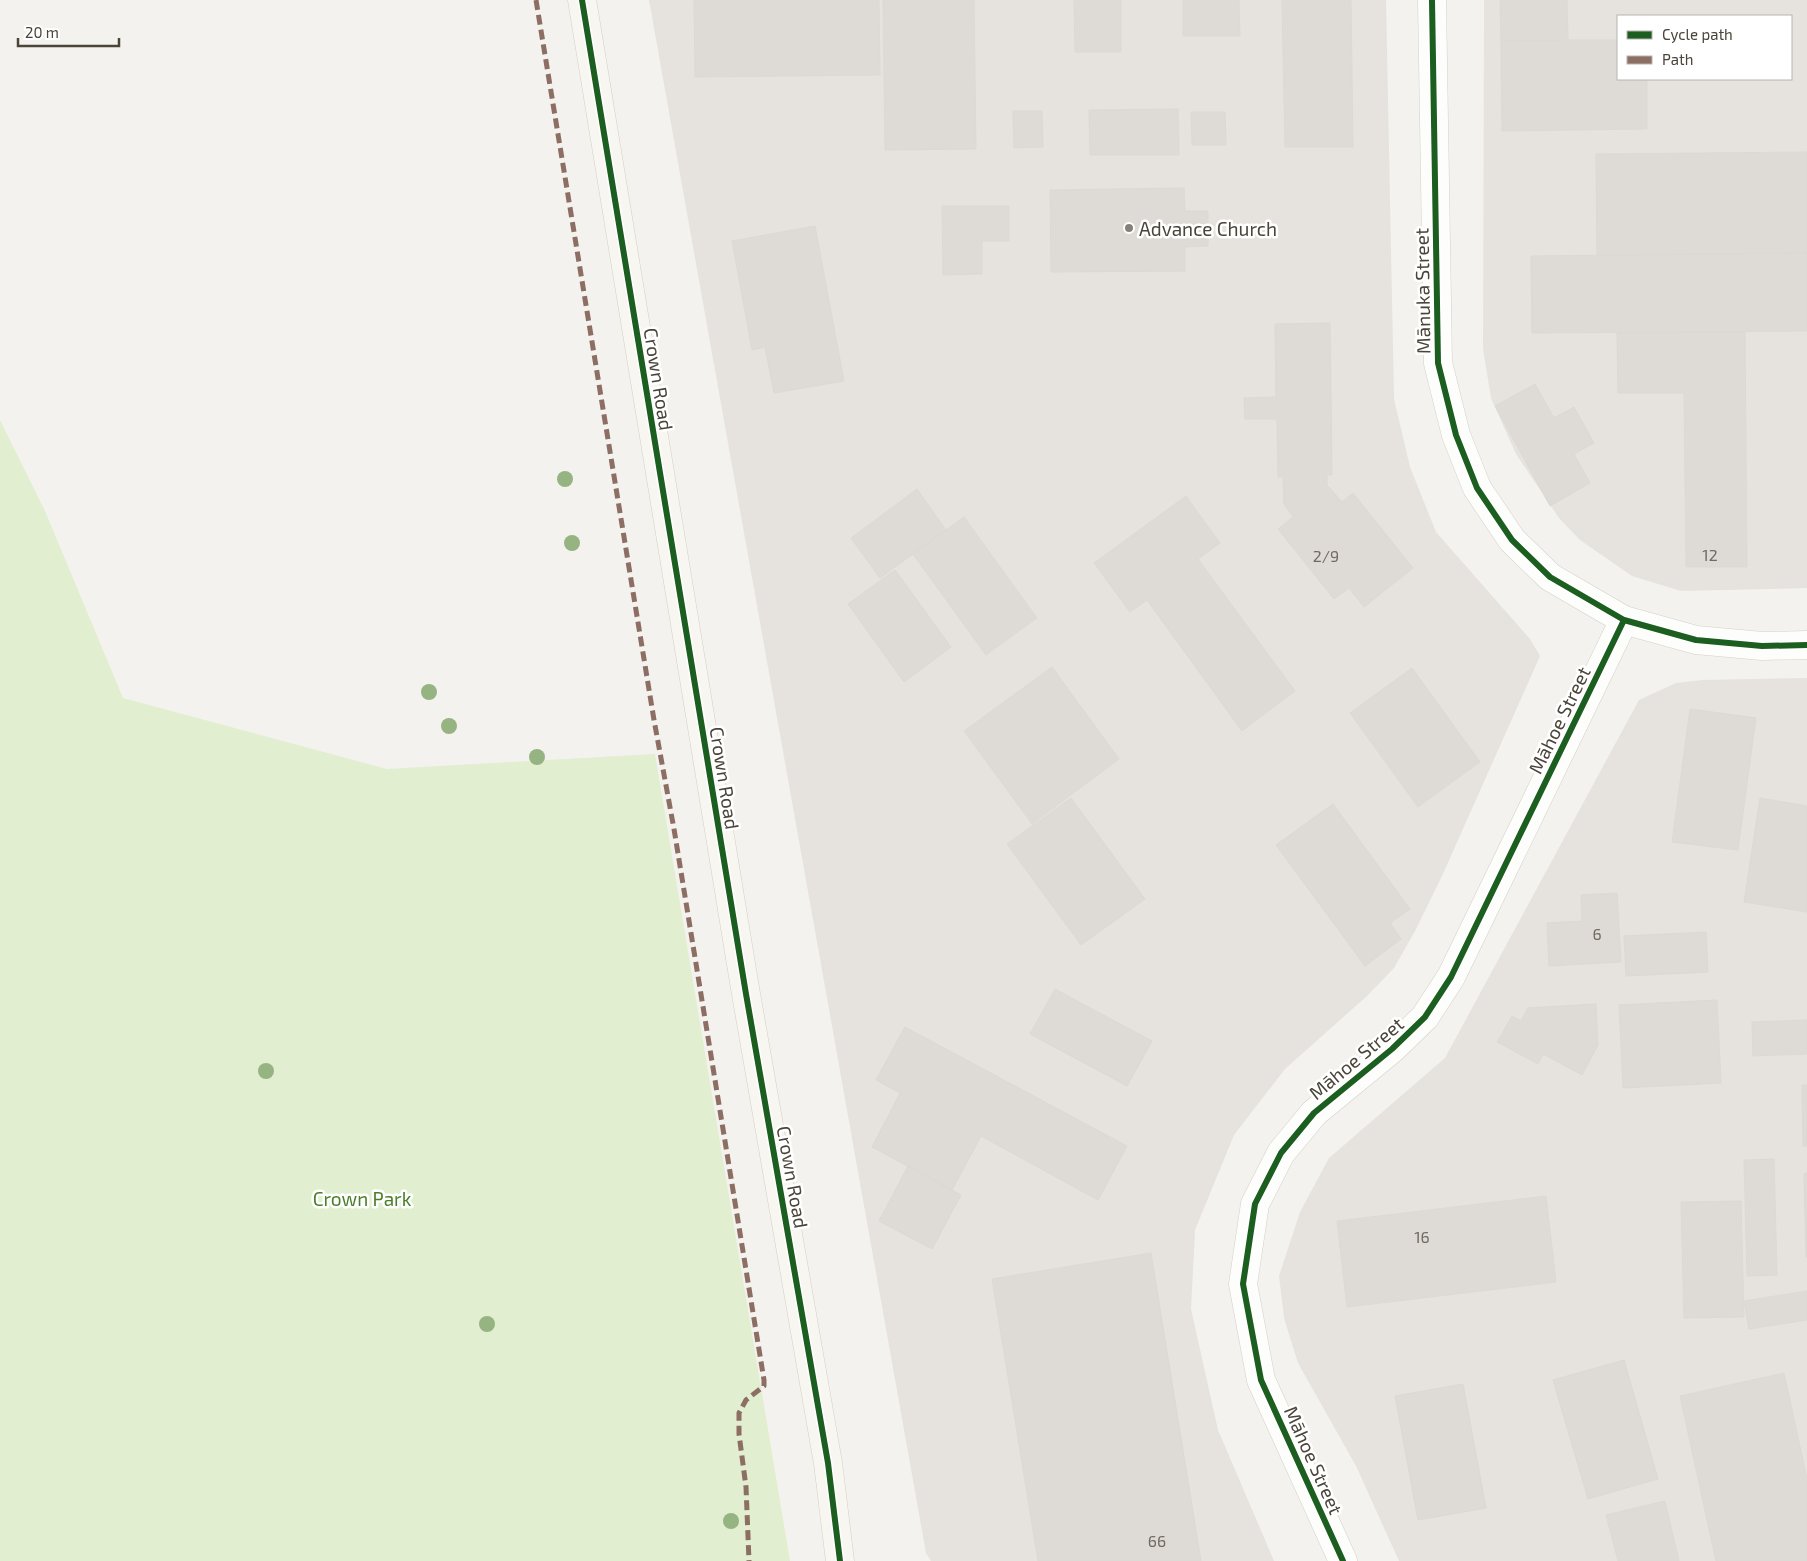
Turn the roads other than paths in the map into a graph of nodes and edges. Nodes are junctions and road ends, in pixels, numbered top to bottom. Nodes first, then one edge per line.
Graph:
1 (582, 0) edge
2 (1432, 0) edge
3 (1624, 620) junction
4 (1807, 645) edge
5 (840, 1561) edge
6 (1342, 1561) edge

1 - 5 street, Crown Road
2 - 3 street, Mānuka Street
3 - 4 street, Mānuka Street
3 - 6 street, Māhoe Street

